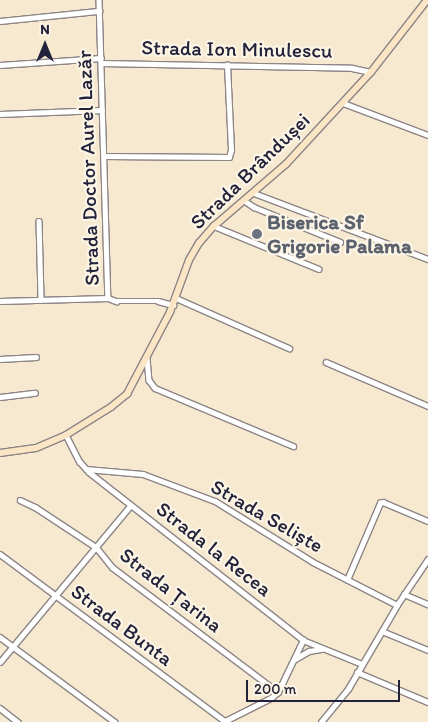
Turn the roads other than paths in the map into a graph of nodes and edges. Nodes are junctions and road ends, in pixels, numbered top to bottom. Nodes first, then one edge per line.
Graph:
1 (99, 0) edge
2 (427, 0) edge
3 (99, 11) junction
4 (0, 21) edge
5 (101, 60) junction
6 (0, 65) edge
7 (227, 65) junction
8 (371, 72) junction
9 (343, 103) junction
10 (102, 110) junction
11 (0, 114) edge
12 (428, 135) edge
13 (104, 156) junction
14 (254, 193) junction
15 (245, 201) junction
16 (39, 221) dead end
17 (214, 226) junction
18 (340, 242) dead end
19 (428, 259) edge
20 (319, 269) dead end
21 (108, 298) junction
22 (40, 300) junction
23 (0, 301) edge
24 (174, 301) junction
25 (289, 348) dead end
26 (36, 357) dead end
27 (147, 358) junction
28 (0, 359) edge
29 (326, 362) dead end
30 (35, 393) dead end
31 (0, 397) edge
32 (428, 406) edge
33 (66, 435) junction
34 (293, 446) dead end
35 (0, 453) edge
36 (86, 469) junction
37 (20, 500) dead end
38 (131, 505) junction
39 (428, 521) edge
40 (96, 547) junction
41 (0, 554) edge
42 (428, 559) edge
43 (347, 580) junction
44 (404, 594) junction
45 (56, 596) junction
46 (428, 604) edge
47 (397, 605) junction
48 (382, 631) junction
49 (0, 637) edge
50 (303, 640) junction
51 (13, 646) junction
52 (327, 650) junction
53 (428, 650) edge
54 (293, 660) junction
55 (0, 662) edge
56 (362, 664) junction
57 (358, 672) junction
58 (278, 692) junction
59 (428, 702) edge
60 (0, 708) edge
61 (18, 722) edge
62 (116, 722) edge
63 (225, 722) edge
64 (321, 722) edge

1 - 3 street, Strada Doctor Aurel Lazăr
2 - 8 main road, Strada Brândușei
3 - 4 street
3 - 5 street, Strada Doctor Aurel Lazăr
5 - 6 street, Strada Ion Minulescu
5 - 7 street, Strada Ion Minulescu
5 - 10 street, Strada Doctor Aurel Lazăr
7 - 8 street, Strada Ion Minulescu
7 - 13 street
8 - 9 main road, Strada Brândușei
9 - 12 street
9 - 14 main road, Strada Brândușei
10 - 11 street
10 - 13 street, Strada Doctor Aurel Lazăr
13 - 21 street, Strada Doctor Aurel Lazăr
14 - 15 main road, Strada Brândușei
14 - 19 street
15 - 17 main road, Strada Brândușei
15 - 18 street
16 - 22 street
17 - 20 street
17 - 24 main road, Strada Brândușei
21 - 22 street
21 - 24 street, Strada Doctor Aurel Lazăr
22 - 23 street
24 - 25 street, Strada Doctor Aurel Lazăr
24 - 27 main road, Strada Brândușei
26 - 28 street
27 - 33 main road, Strada Brândușei
27 - 34 street
29 - 32 street
30 - 31 street
33 - 35 main road, Strada Brândușei
33 - 36 street, Strada la Recea
36 - 38 street, Strada la Recea
36 - 43 street, Strada Seliște
37 - 40 street, Strada Țarina
38 - 40 street
38 - 50 street, Strada la Recea
39 - 43 street
40 - 45 street
40 - 58 street, Strada Țarina
41 - 45 street, Strada Bunta
42 - 44 street
43 - 47 street, Strada Seliște
44 - 46 street
44 - 47 street
45 - 51 street
45 - 63 street, Strada Bunta
47 - 48 street
48 - 53 street
48 - 56 street
49 - 51 street
50 - 52 street, Strada la Recea
50 - 54 street
51 - 55 street
51 - 62 street
52 - 54 street
52 - 56 street, Strada la Recea
54 - 58 street
56 - 57 street
57 - 59 street
57 - 64 street
58 - 63 street
60 - 61 street

